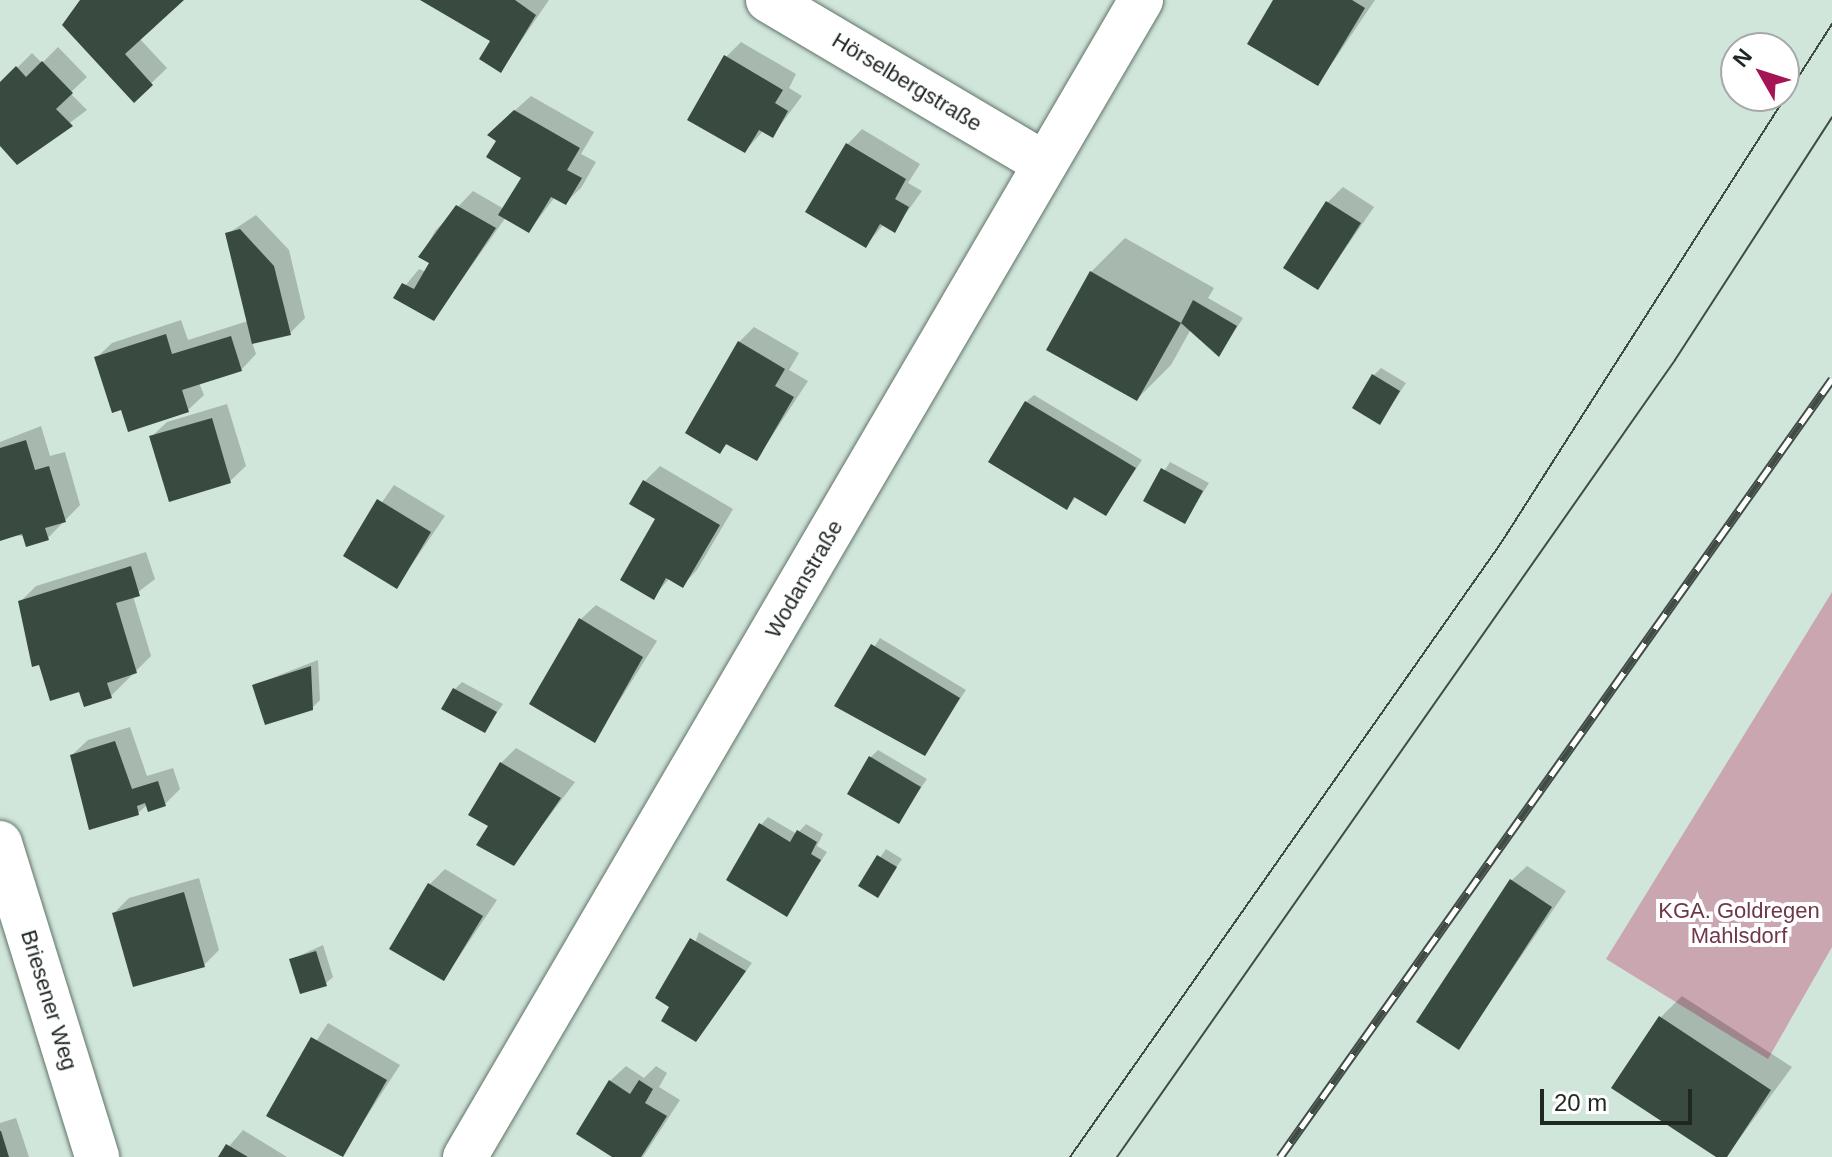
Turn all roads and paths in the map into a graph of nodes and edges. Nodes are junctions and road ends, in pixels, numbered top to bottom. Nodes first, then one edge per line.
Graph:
1 (768, 0) edge
2 (1141, 0) edge
3 (1045, 164) junction
4 (0, 843) edge
5 (97, 1157) edge
6 (465, 1157) edge

1 - 3 street, Hörselbergstraße
2 - 3 street, Wodanstraße
3 - 6 street, Wodanstraße
4 - 5 street, Briesener Weg

